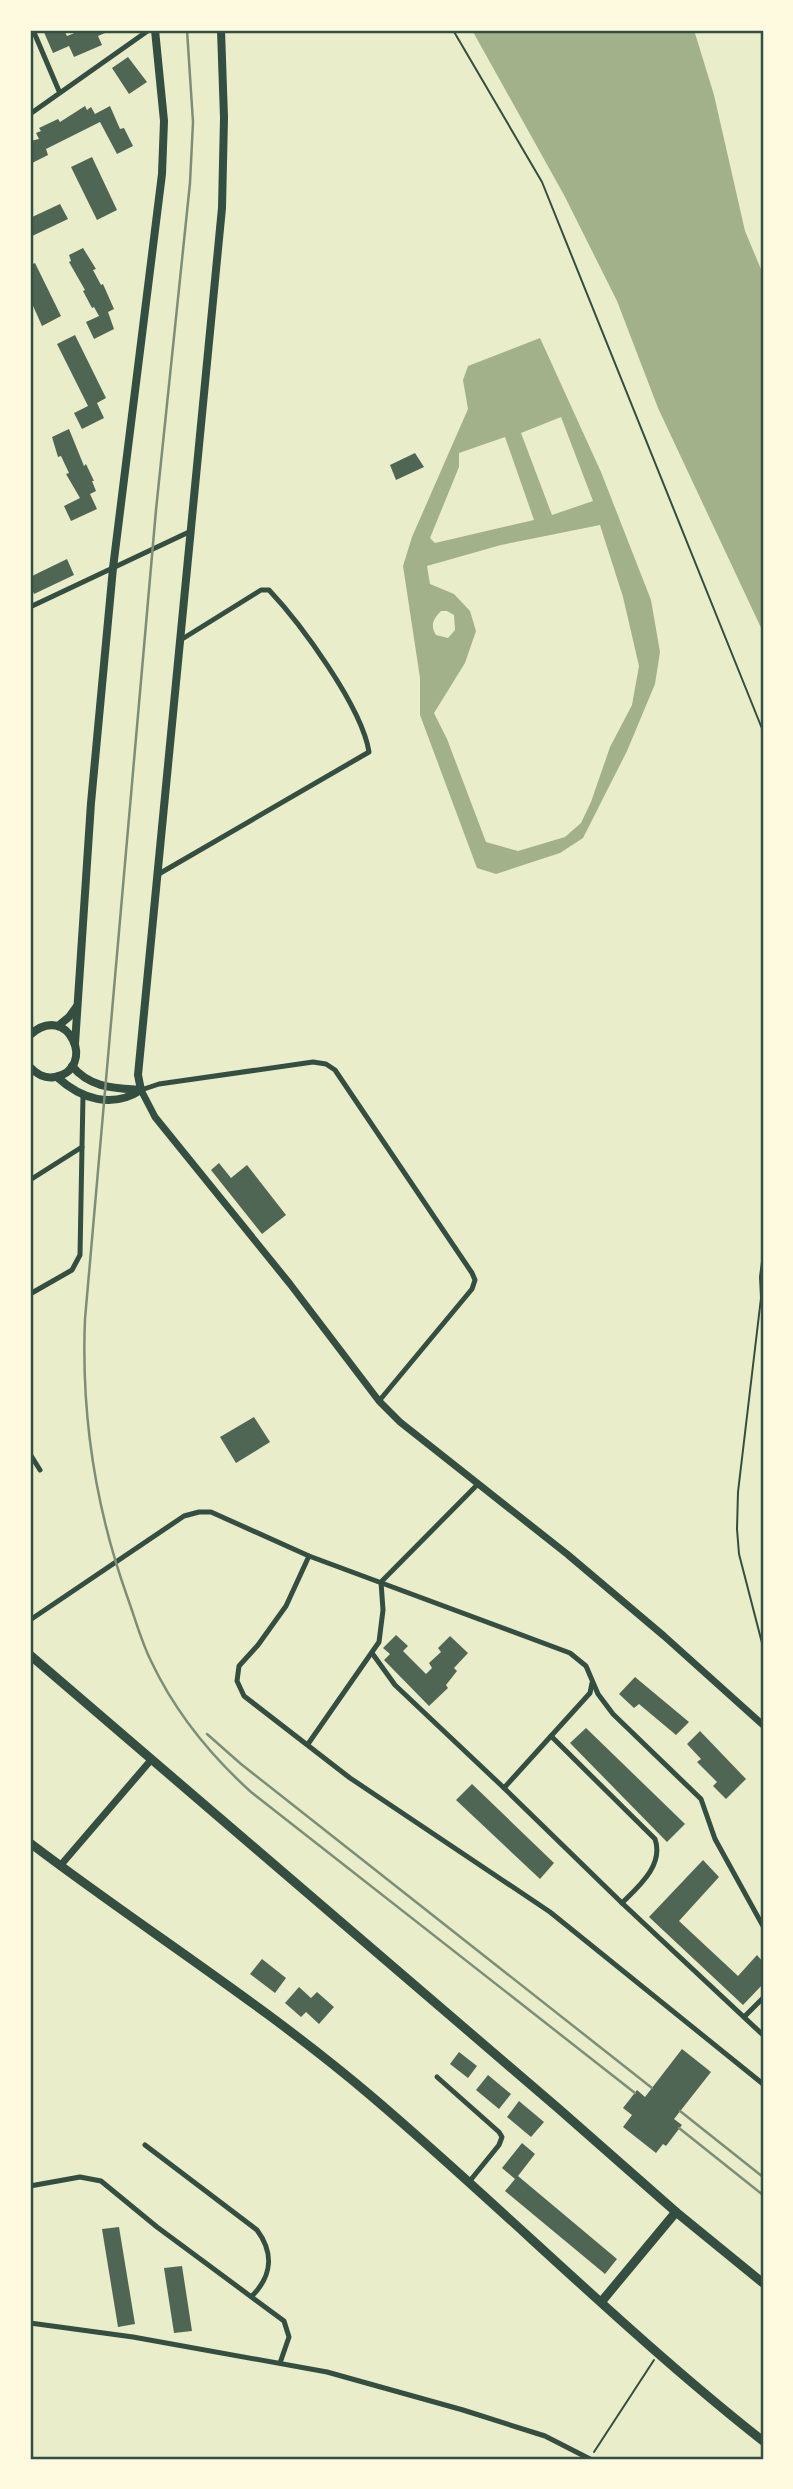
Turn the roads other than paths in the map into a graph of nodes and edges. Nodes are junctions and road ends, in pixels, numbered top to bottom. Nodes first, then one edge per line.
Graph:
1 (33, 30) edge
2 (149, 30) edge
3 (155, 30) edge
4 (221, 30) edge
5 (60, 91) junction
6 (30, 114) edge
7 (189, 532) junction
8 (113, 568) junction
9 (30, 607) edge
10 (179, 641) junction
11 (157, 875) junction
12 (79, 1004) junction
13 (58, 1026) junction
14 (30, 1035) edge
15 (75, 1044) junction
16 (72, 1066) junction
17 (30, 1069) edge
18 (57, 1077) junction
19 (141, 1090) junction
20 (83, 1096) junction
21 (82, 1147) junction
22 (30, 1180) edge
23 (30, 1294) edge
24 (379, 1401) junction
25 (30, 1454) edge
26 (40, 1470) dead end
27 (477, 1485) junction
28 (309, 1556) junction
29 (380, 1582) junction
30 (30, 1620) edge
31 (372, 1653) junction
32 (30, 1655) edge
33 (592, 1680) junction
34 (763, 1725) edge
35 (551, 1736) junction
36 (308, 1744) junction
37 (151, 1760) junction
38 (504, 1787) junction
39 (30, 1843) edge
40 (60, 1866) junction
41 (622, 1903) junction
42 (763, 1926) edge
43 (763, 1998) edge
44 (744, 2017) junction
45 (763, 2035) edge
46 (437, 2077) dead end
47 (763, 2084) edge
48 (145, 2145) dead end
49 (469, 2182) junction
50 (30, 2186) edge
51 (676, 2212) junction
52 (763, 2283) edge
53 (252, 2296) junction
54 (602, 2301) junction
55 (30, 2323) edge
56 (280, 2363) junction
57 (763, 2441) edge
58 (590, 2459) edge

1 - 5 street
2 - 5 street
3 - 8 main road
4 - 7 main road
5 - 6 street
7 - 8 street
7 - 10 main road
8 - 9 street
8 - 12 main road
10 - 11 main road
10 - 11 street
11 - 19 main road
12 - 13 main road
12 - 15 main road
13 - 14 main road
13 - 15 main road
15 - 16 main road
16 - 18 main road
16 - 19 main road
17 - 18 main road
18 - 20 main road
19 - 20 main road
19 - 24 street
19 - 24 street
20 - 21 street
21 - 22 street
21 - 23 street
24 - 27 street
25 - 26 street
27 - 29 street
27 - 34 street
28 - 29 street
28 - 30 street
28 - 36 street
29 - 31 street
29 - 33 street
31 - 36 street
31 - 38 street
32 - 37 main road
33 - 35 street
33 - 42 street
35 - 38 street
35 - 41 street
36 - 47 street
37 - 40 street
37 - 51 main road
38 - 41 street
39 - 40 main road
40 - 49 main road
41 - 44 street
43 - 44 street
44 - 45 street
46 - 49 street
48 - 53 street
49 - 54 main road
50 - 53 street
51 - 52 main road
51 - 54 main road
53 - 56 street
54 - 57 main road
55 - 56 street
56 - 58 street

